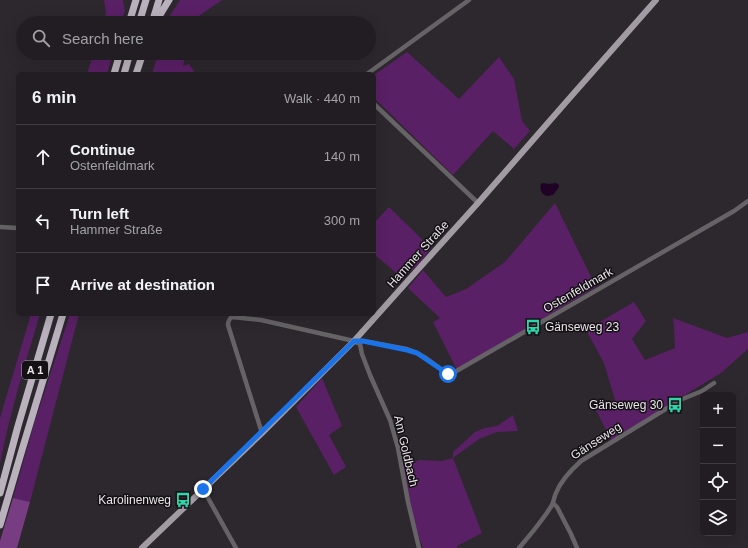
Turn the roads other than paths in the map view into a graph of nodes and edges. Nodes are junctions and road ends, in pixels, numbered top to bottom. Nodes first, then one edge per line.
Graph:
1 (130, 0) edge
2 (136, 0) edge
3 (146, 0) edge
4 (159, 0) edge
5 (169, 0) edge
6 (469, 0) edge
7 (656, 0) edge
8 (129, 16) edge
9 (131, 16) edge
10 (141, 16) edge
11 (154, 16) edge
12 (159, 16) edge
13 (118, 60) edge
14 (128, 60) edge
15 (141, 60) edge
16 (115, 72) edge
17 (125, 72) edge
18 (137, 72) edge
19 (370, 72) edge
20 (376, 106) edge
21 (748, 201) edge
22 (478, 203) junction
23 (0, 227) edge
24 (16, 228) edge
25 (50, 316) edge
26 (62, 316) edge
27 (354, 341) junction
28 (714, 383) dead end
29 (262, 432) junction
30 (203, 489) junction
31 (0, 493) edge
32 (553, 504) junction
33 (0, 525) edge
34 (142, 548) edge
35 (236, 548) edge
36 (419, 548) edge
37 (519, 548) edge
38 (577, 548) edge

1 - 8 highway
2 - 9 highway
3 - 10 highway
4 - 11 highway
5 - 12 highway
6 - 19 street
7 - 22 main road, Hammer Straße
13 - 16 highway
14 - 17 highway
15 - 18 highway
20 - 22 street
21 - 27 street, Ostenfeldmark
22 - 27 main road, Hammer Straße
23 - 24 street
25 - 31 highway, A 1
26 - 33 highway, A 1
27 - 29 main road, Hammer Straße
27 - 29 street, Ostenfeldmark
27 - 36 street, Am Goldbach
28 - 32 street, Gänseweg
29 - 30 main road, Hammer Straße
30 - 34 main road, Hammer Straße
30 - 35 street
32 - 37 street, Gänseweg
32 - 38 street

